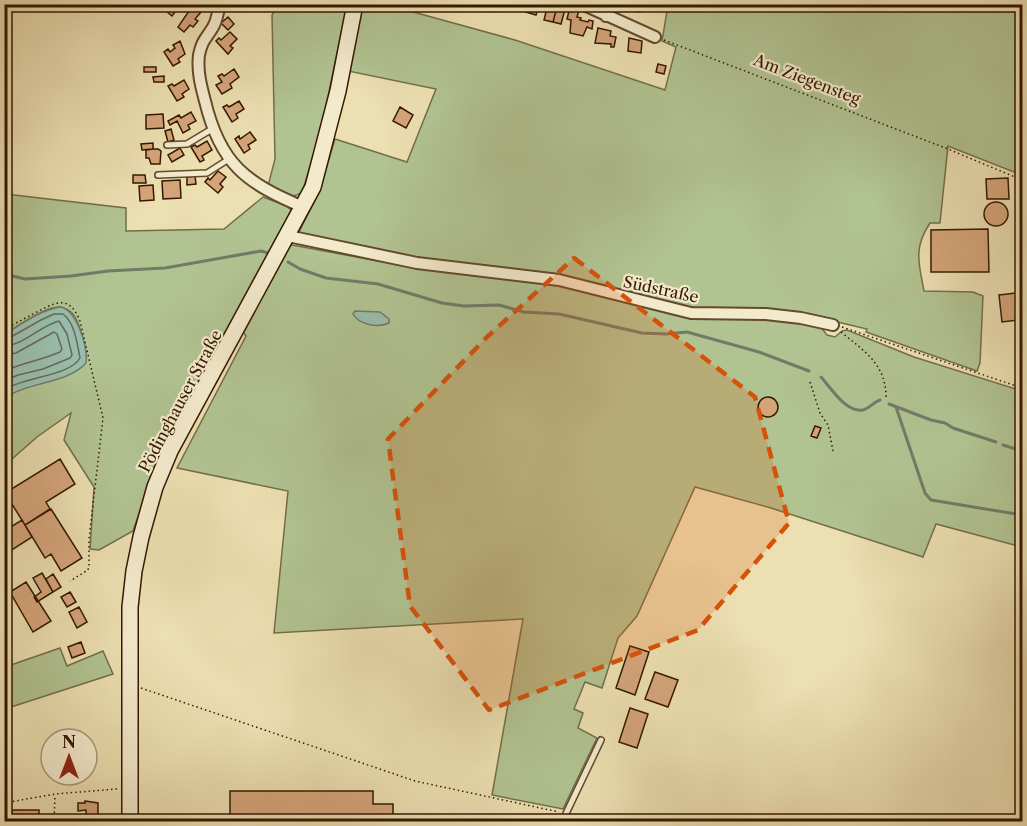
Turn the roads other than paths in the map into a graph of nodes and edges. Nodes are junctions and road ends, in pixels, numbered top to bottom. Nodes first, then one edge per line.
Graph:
1 (220, 4) edge
2 (355, 4) edge
3 (582, 4) edge
4 (608, 4) edge
5 (606, 16) junction
6 (655, 37) road end
7 (212, 129) junction
8 (167, 145) dead end
9 (229, 159) junction
10 (158, 175) dead end
11 (303, 207) junction
12 (288, 236) junction
13 (833, 324) road end
14 (601, 740) dead end
15 (130, 822) edge
16 (562, 822) edge

1 - 7 street
2 - 11 main road, Pödinghauser Straße
3 - 5 street
4 - 5 street
5 - 6 street
7 - 8 lane
7 - 9 street
9 - 10 lane
9 - 11 street
11 - 12 main road, Pödinghauser Straße
12 - 13 street, Südstraße
12 - 15 main road, Pödinghauser Straße
14 - 16 lane

